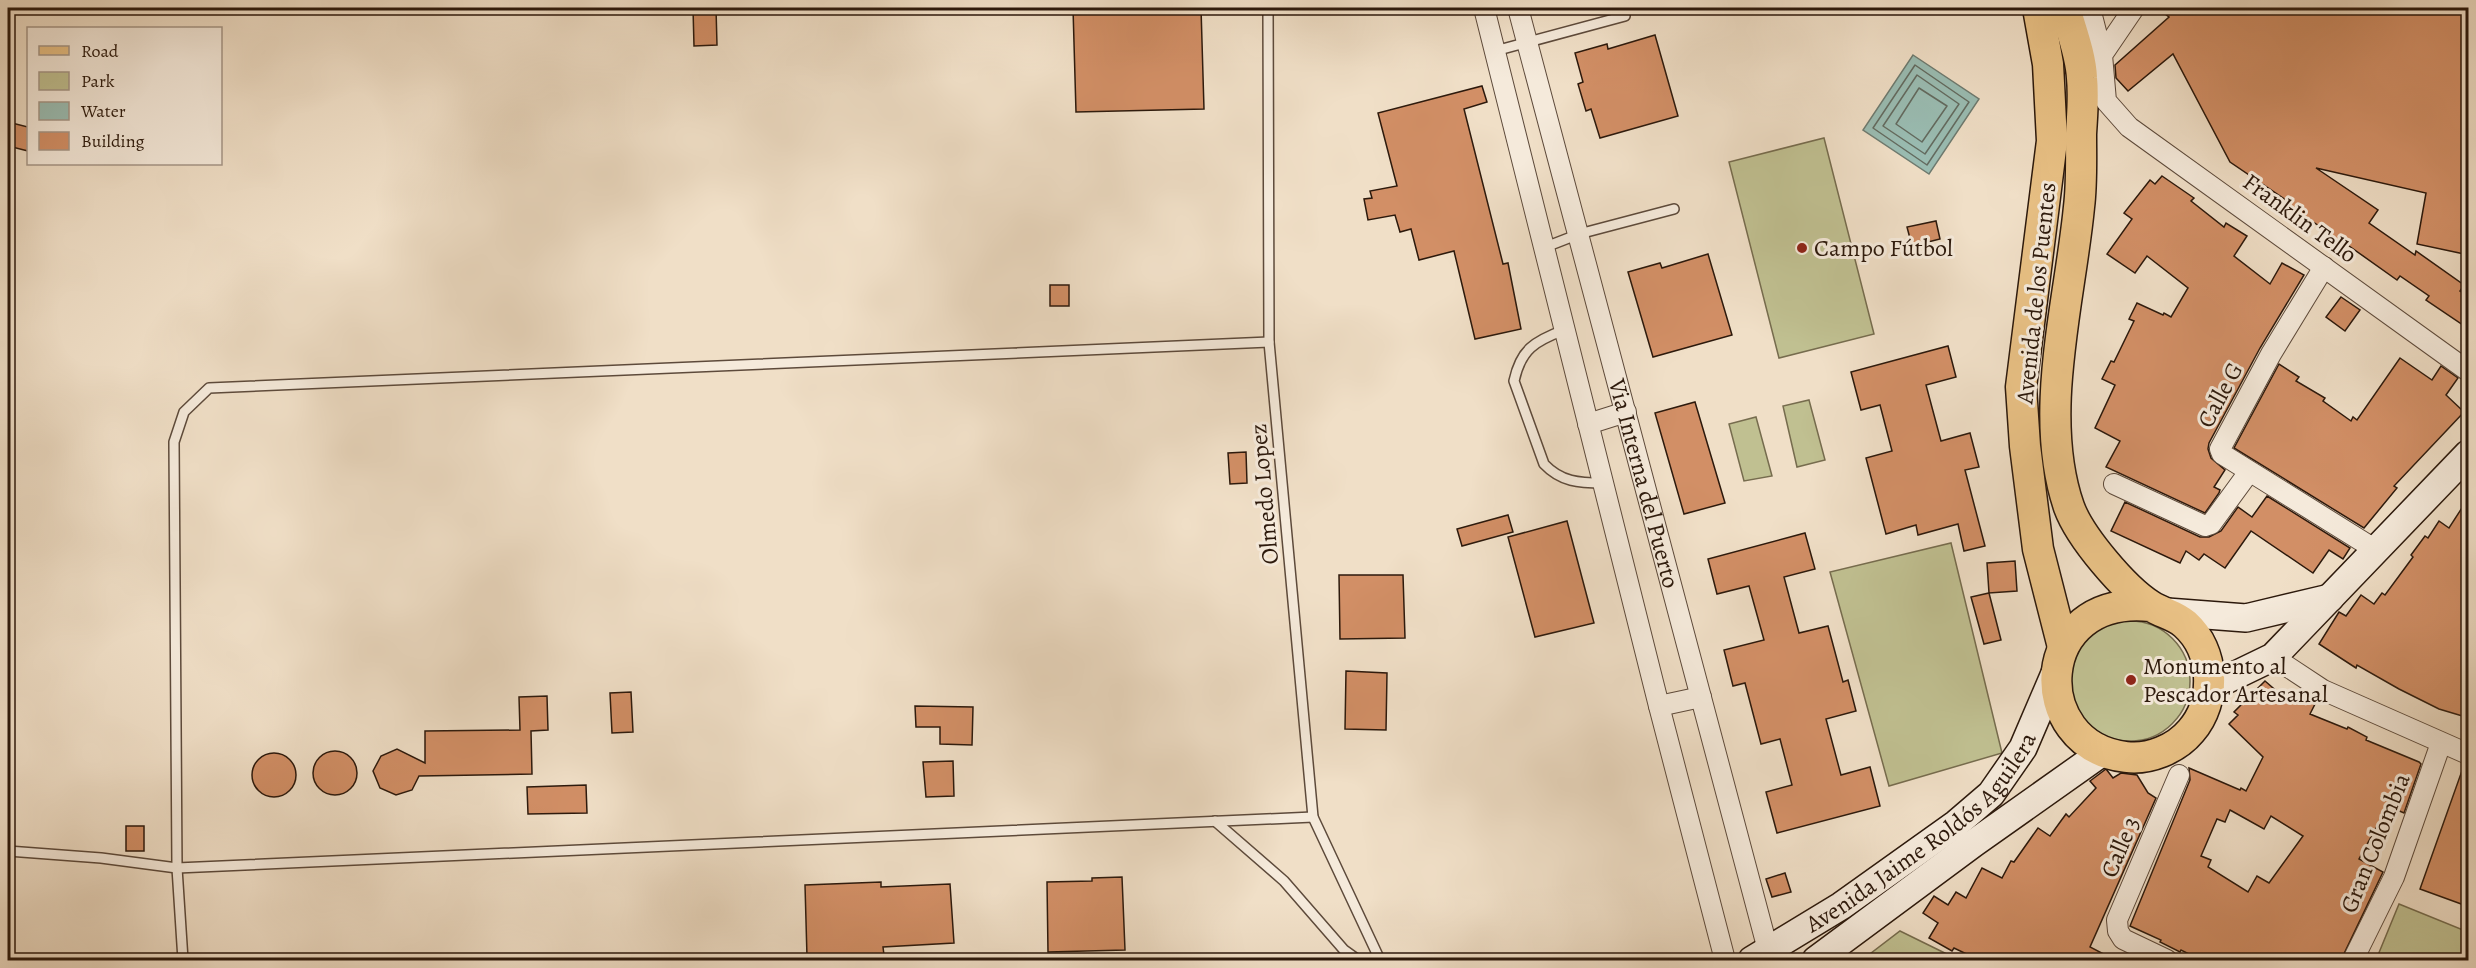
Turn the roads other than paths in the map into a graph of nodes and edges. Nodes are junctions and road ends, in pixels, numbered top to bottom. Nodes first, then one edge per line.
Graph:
1 (1268, 8) edge
2 (1484, 8) edge
3 (1518, 8) edge
4 (2038, 8) edge
5 (2065, 8) edge
6 (2090, 8) edge
7 (2134, 8) edge
8 (1625, 16) dead end
9 (1527, 43) junction
10 (1495, 51) junction
11 (2102, 55) junction
12 (1674, 209) dead end
13 (1579, 234) junction
14 (1543, 248) junction
15 (2324, 267) junction
16 (1564, 330) junction
17 (1269, 342) junction
18 (2469, 371) edge
19 (1626, 412) junction
20 (1588, 424) junction
21 (2469, 454) edge
22 (2249, 472) junction
23 (1602, 483) junction
24 (2114, 484) dead end
25 (2376, 550) junction
26 (2331, 597) junction
27 (2159, 609) junction
28 (2273, 657) junction
29 (2060, 659) junction
30 (2210, 688) junction
31 (1701, 697) junction
32 (1659, 706) junction
33 (2441, 743) junction
34 (2104, 752) junction
35 (2469, 754) edge
36 (2179, 775) dead end
37 (1313, 817) junction
38 (1215, 821) junction
39 (1965, 833) junction
40 (8, 851) edge
41 (177, 868) junction
42 (1762, 957) edge
43 (183, 960) edge
44 (1358, 960) edge
45 (1380, 960) edge
46 (1725, 960) edge
47 (1816, 960) edge
48 (2167, 960) edge
49 (2353, 960) edge

1 - 17 lane, Olmedo Lopez
2 - 10 street, Via Interna del Puerto
3 - 9 street, Via Interna del Puerto
4 - 29 main road, Avenida de los Puentes
5 - 27 main road, Avenida de los Puentes
6 - 11 street
7 - 11 street
8 - 9 lane
9 - 10 lane
9 - 13 street, Via Interna del Puerto
10 - 14 street, Via Interna del Puerto
11 - 15 street, Franklin Tello
12 - 13 lane
13 - 14 lane
13 - 19 street, Via Interna del Puerto
14 - 16 street, Via Interna del Puerto
15 - 18 street, Franklin Tello
15 - 22 street, Calle G
16 - 20 street, Via Interna del Puerto
16 - 23 lane
17 - 37 lane, Olmedo Lopez
17 - 41 lane
19 - 20 street
19 - 31 street, Via Interna del Puerto
20 - 23 street, Via Interna del Puerto
21 - 25 main road
22 - 24 street
22 - 25 street, Calle G
23 - 32 street, Via Interna del Puerto
25 - 26 main road
26 - 27 main road
26 - 28 main road
27 - 29 main road
27 - 30 main road
28 - 30 main road
28 - 33 street
29 - 34 main road
29 - 39 main road, Avenida Jaime Roldós Aguilera
30 - 34 main road
31 - 32 street
31 - 42 street, Via Interna del Puerto
32 - 46 street, Via Interna del Puerto
33 - 35 street
33 - 49 street, Gran Colombia
34 - 39 main road, Avenida Jaime Roldós Aguilera
36 - 48 street, Calle 3
37 - 38 lane
37 - 45 lane, Olmedo Lopez
38 - 41 lane
38 - 44 lane
39 - 42 main road, Avenida Jaime Roldós Aguilera
39 - 47 main road, Avenida Jaime Roldós Aguilera
40 - 41 lane
41 - 43 lane

